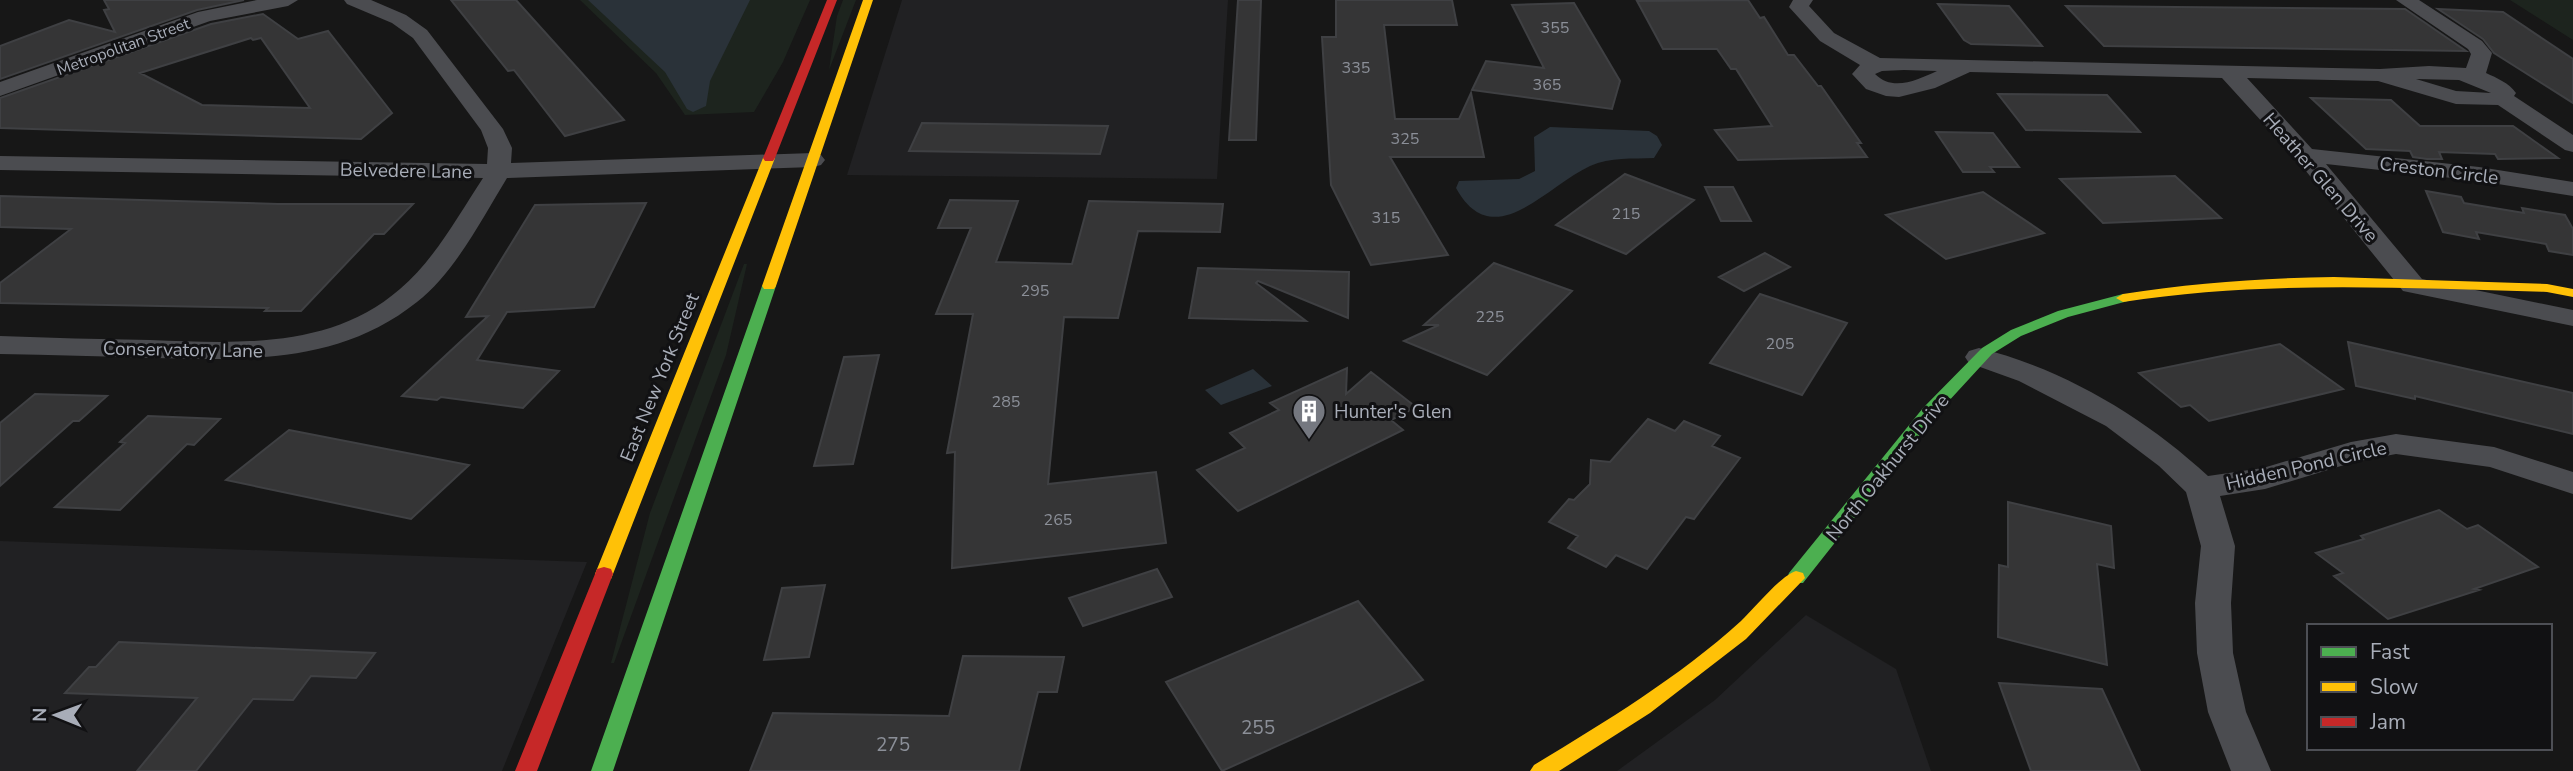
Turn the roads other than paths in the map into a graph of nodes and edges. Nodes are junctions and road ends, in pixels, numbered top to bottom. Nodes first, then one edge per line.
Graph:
1 (288, 0) edge
2 (354, 0) edge
3 (832, 0) edge
4 (868, 0) edge
5 (1803, 0) edge
6 (2406, 0) edge
7 (2227, 70) junction
8 (2380, 75) junction
9 (2474, 77) junction
10 (0, 89) edge
11 (2502, 98) junction
12 (2563, 131) edge
13 (2573, 145) edge
14 (2305, 155) junction
15 (813, 160) junction
16 (767, 161) junction
17 (0, 163) edge
18 (499, 171) junction
19 (2573, 189) edge
20 (2413, 285) junction
21 (2573, 293) edge
22 (2573, 318) edge
23 (0, 345) edge
24 (1979, 357) junction
25 (2573, 483) edge
26 (2201, 488) junction
27 (526, 771) edge
28 (602, 771) edge
29 (1541, 771) edge
30 (2251, 771) edge

1 - 10 street, Metropolitan Street
2 - 18 street
3 - 16 main road, East New York Street
4 - 15 main road
5 - 7 street
6 - 9 street
7 - 8 street
7 - 14 street, Heather Glen Drive
8 - 9 street
8 - 11 street
9 - 11 street
11 - 12 street
12 - 13 street
14 - 19 street, Creston Circle
14 - 20 street, Heather Glen Drive
15 - 16 street, Belvedere Lane
15 - 28 main road
16 - 18 street, Belvedere Lane
16 - 27 main road, East New York Street
17 - 18 street, Belvedere Lane
18 - 23 street, Conservatory Lane
20 - 21 main road, North Oakhurst Drive
20 - 22 street, North Oakhurst Drive
20 - 24 main road, North Oakhurst Drive
24 - 26 street
24 - 29 main road, North Oakhurst Drive
25 - 26 street, Hidden Pond Circle
26 - 30 street

